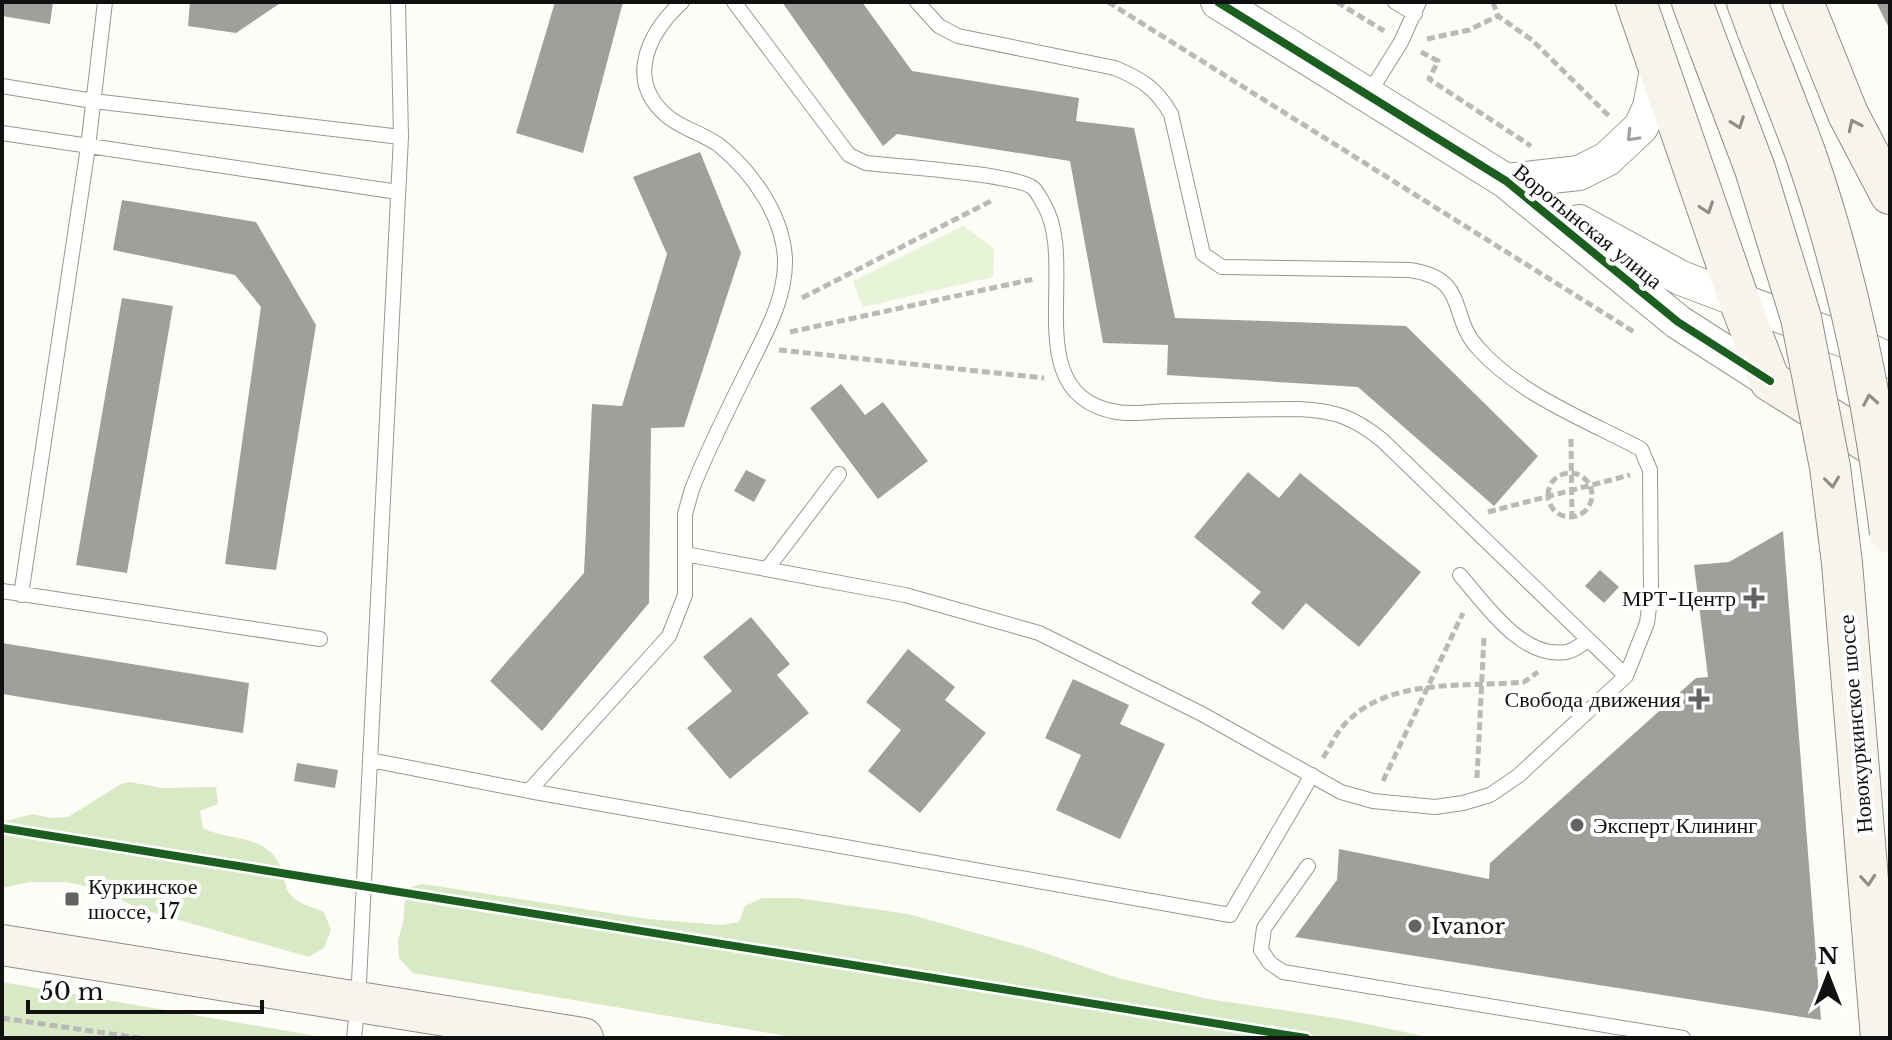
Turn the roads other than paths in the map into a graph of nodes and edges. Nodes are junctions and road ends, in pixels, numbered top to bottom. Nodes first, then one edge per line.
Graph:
1 (105, 2) edge
2 (398, 2) edge
3 (682, 2) edge
4 (734, 2) edge
5 (917, 2) edge
6 (1218, 2) edge
7 (1395, 2) edge
8 (1636, 2) edge
9 (1692, 2) edge
10 (1803, 2) edge
11 (1417, 8) edge
12 (1753, 17) edge
13 (1658, 65) junction
14 (2, 86) edge
15 (1368, 95) junction
16 (93, 101) junction
17 (2, 133) edge
18 (401, 137) junction
19 (88, 147) junction
20 (1506, 181) junction
21 (398, 192) junction
22 (1890, 194) edge
23 (1739, 300) junction
24 (1890, 361) edge
25 (1770, 381) junction
26 (1890, 456) edge
27 (839, 474) dead end
28 (1890, 533) edge
29 (685, 554) junction
30 (767, 569) junction
31 (1460, 575) dead end
32 (2, 591) edge
33 (21, 595) junction
34 (320, 639) dead end
35 (1588, 640) junction
36 (1626, 676) junction
37 (370, 760) junction
38 (1312, 775) junction
39 (529, 791) junction
40 (1308, 866) dead end
41 (2, 945) edge
42 (356, 1020) edge
43 (583, 1038) edge
44 (1683, 1038) edge
45 (1881, 1038) edge

1 - 16 lane
2 - 18 lane
3 - 29 lane
4 - 35 lane
5 - 36 lane
6 - 15 street, Воротынская улица
7 - 11 lane
8 - 13 main road
9 -> 45 main road, Новокуркинское шоссе, bridge
22 -> 10 main road
11 - 15 lane
28 -> 12 main road, bridge
13 -> 20 street
13 -> 23 main road
14 - 16 lane
15 - 20 street, Воротынская улица
16 - 18 lane
16 - 19 lane
17 - 19 lane
18 - 21 lane
19 - 21 lane
19 - 33 lane
20 - 23 street
20 - 25 street, Воротынская улица
21 - 37 lane
23 - 24 street
23 - 25 main road
25 - 26 main road
27 - 30 lane
29 - 30 lane
29 - 39 lane
30 - 38 lane
31 - 35 lane
32 - 33 lane
33 - 34 lane
35 - 36 lane
36 - 38 lane
37 - 39 lane
37 - 42 lane
38 - 39 lane
40 - 44 lane
41 - 42 main road
42 - 43 main road

